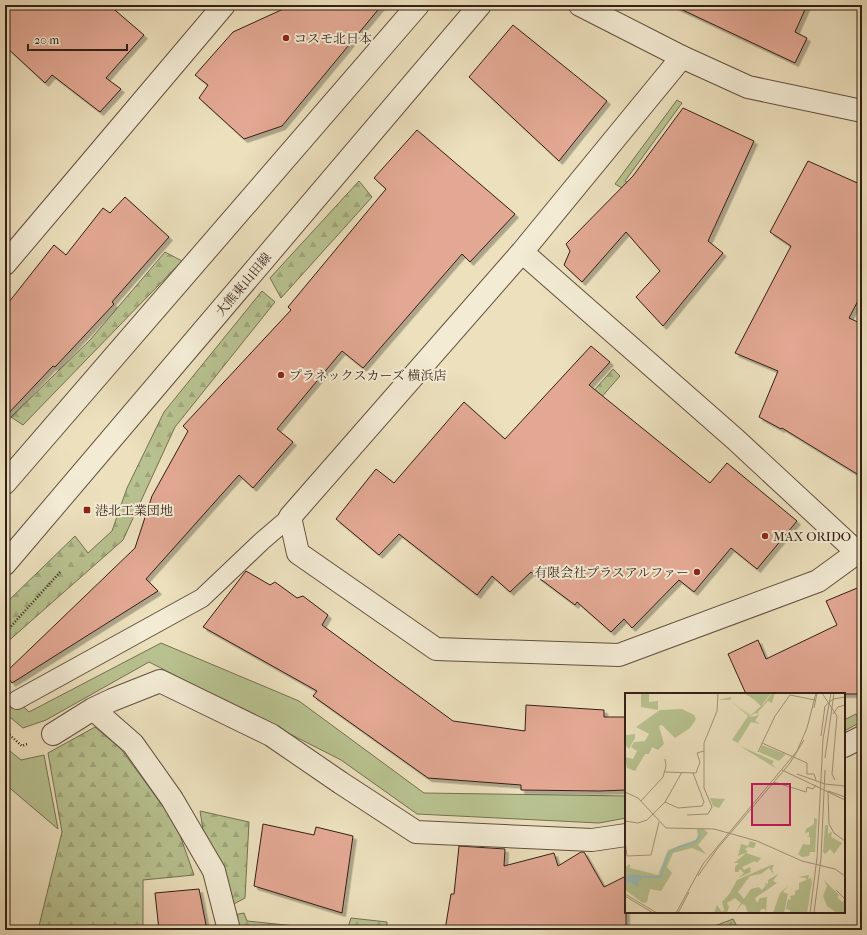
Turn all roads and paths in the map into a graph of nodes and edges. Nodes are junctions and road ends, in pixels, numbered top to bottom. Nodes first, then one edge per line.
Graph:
1 (224, 5) edge
2 (418, 5) edge
3 (480, 5) edge
4 (580, 5) edge
5 (682, 57) junction
6 (862, 111) edge
7 (522, 252) junction
8 (5, 264) edge
9 (5, 483) edge
10 (290, 517) junction
11 (860, 551) edge
12 (5, 564) edge
13 (61, 571) dead end
14 (5, 633) edge
15 (17, 700) dead end
16 (93, 709) junction
17 (5, 731) edge
18 (46, 736) joint
19 (862, 737) edge
20 (845, 746) edge
21 (625, 835) edge
22 (229, 930) edge

1 - 8 street
2 - 9 street
3 - 12 street, 大熊東山田線
4 - 5 street
5 - 6 street
5 - 7 street
7 - 10 street
7 - 11 street
10 - 11 street
10 - 15 lane
13 - 14 path
16 - 18 street
16 - 21 street
16 - 22 street
17 - 18 path
19 - 20 street

